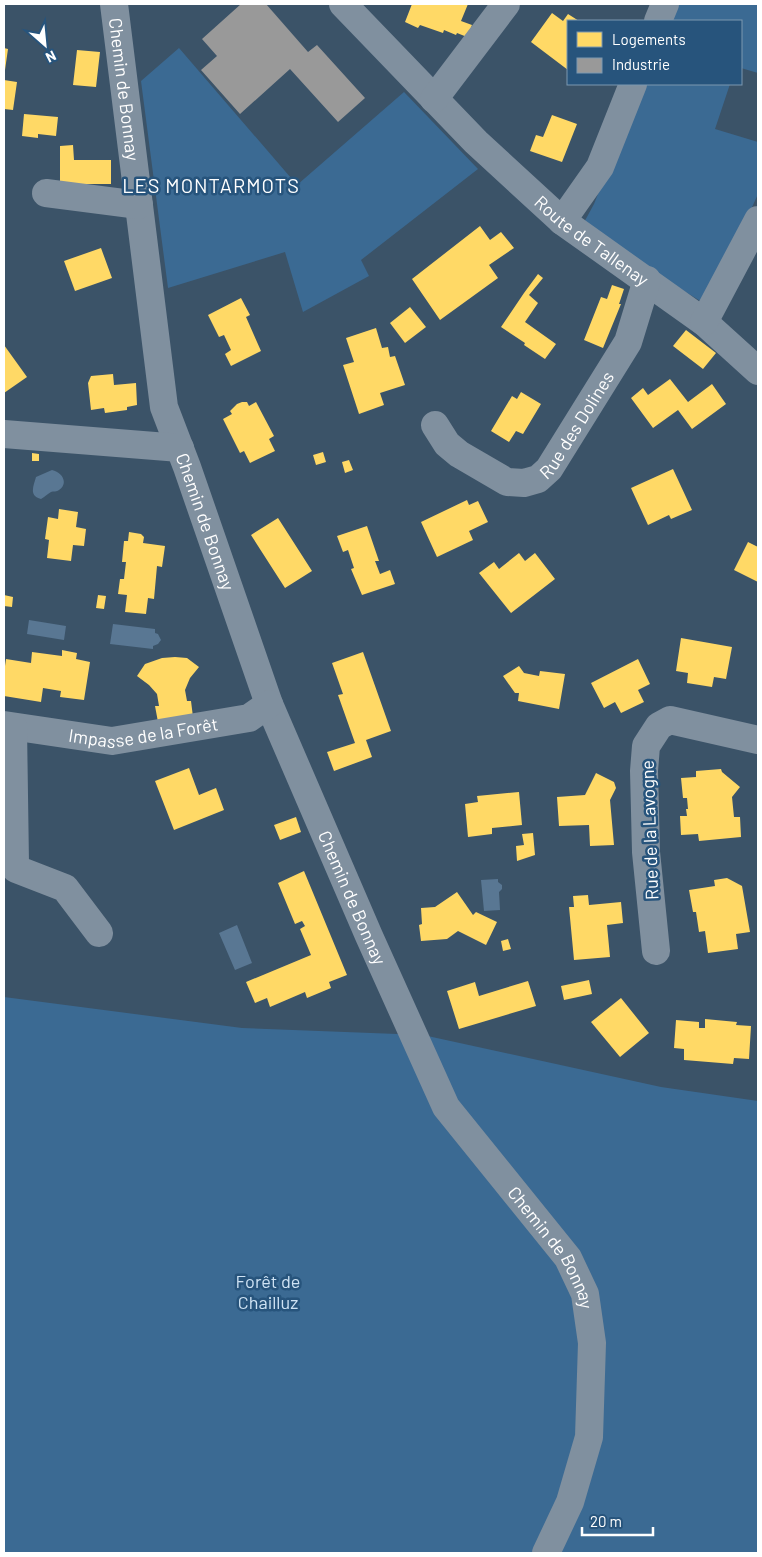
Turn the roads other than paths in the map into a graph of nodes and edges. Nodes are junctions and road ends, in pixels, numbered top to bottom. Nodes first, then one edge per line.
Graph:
1 (114, 4) edge
2 (343, 4) edge
3 (506, 4) edge
4 (666, 4) edge
5 (658, 20) edge
6 (633, 85) edge
7 (434, 99) junction
8 (46, 193) dead end
9 (139, 205) junction
10 (758, 220) edge
11 (562, 221) junction
12 (647, 280) junction
13 (704, 322) junction
14 (758, 371) edge
15 (435, 425) dead end
16 (4, 434) edge
17 (180, 448) junction
18 (269, 704) junction
19 (8, 726) edge
20 (758, 740) edge
21 (99, 933) dead end
22 (656, 951) dead end
23 (546, 1553) edge

1 - 9 street, Chemin de Bonnay
2 - 7 street, Route de Tallenay
3 - 7 street
4 - 5 street
6 - 11 street
7 - 11 street, Route de Tallenay
8 - 9 street
9 - 17 street, Chemin de Bonnay
10 - 13 street
11 - 12 street, Route de Tallenay
12 - 13 street, Route de Tallenay
12 - 15 street, Rue des Dolines
13 - 14 street, Route de Tallenay
16 - 17 street
17 - 18 street, Chemin de Bonnay
18 - 19 street, Impasse de la Forêt
18 - 23 street, Chemin de Bonnay
19 - 21 street, Impasse de la Forêt
20 - 22 street, Rue de la Lavogne

